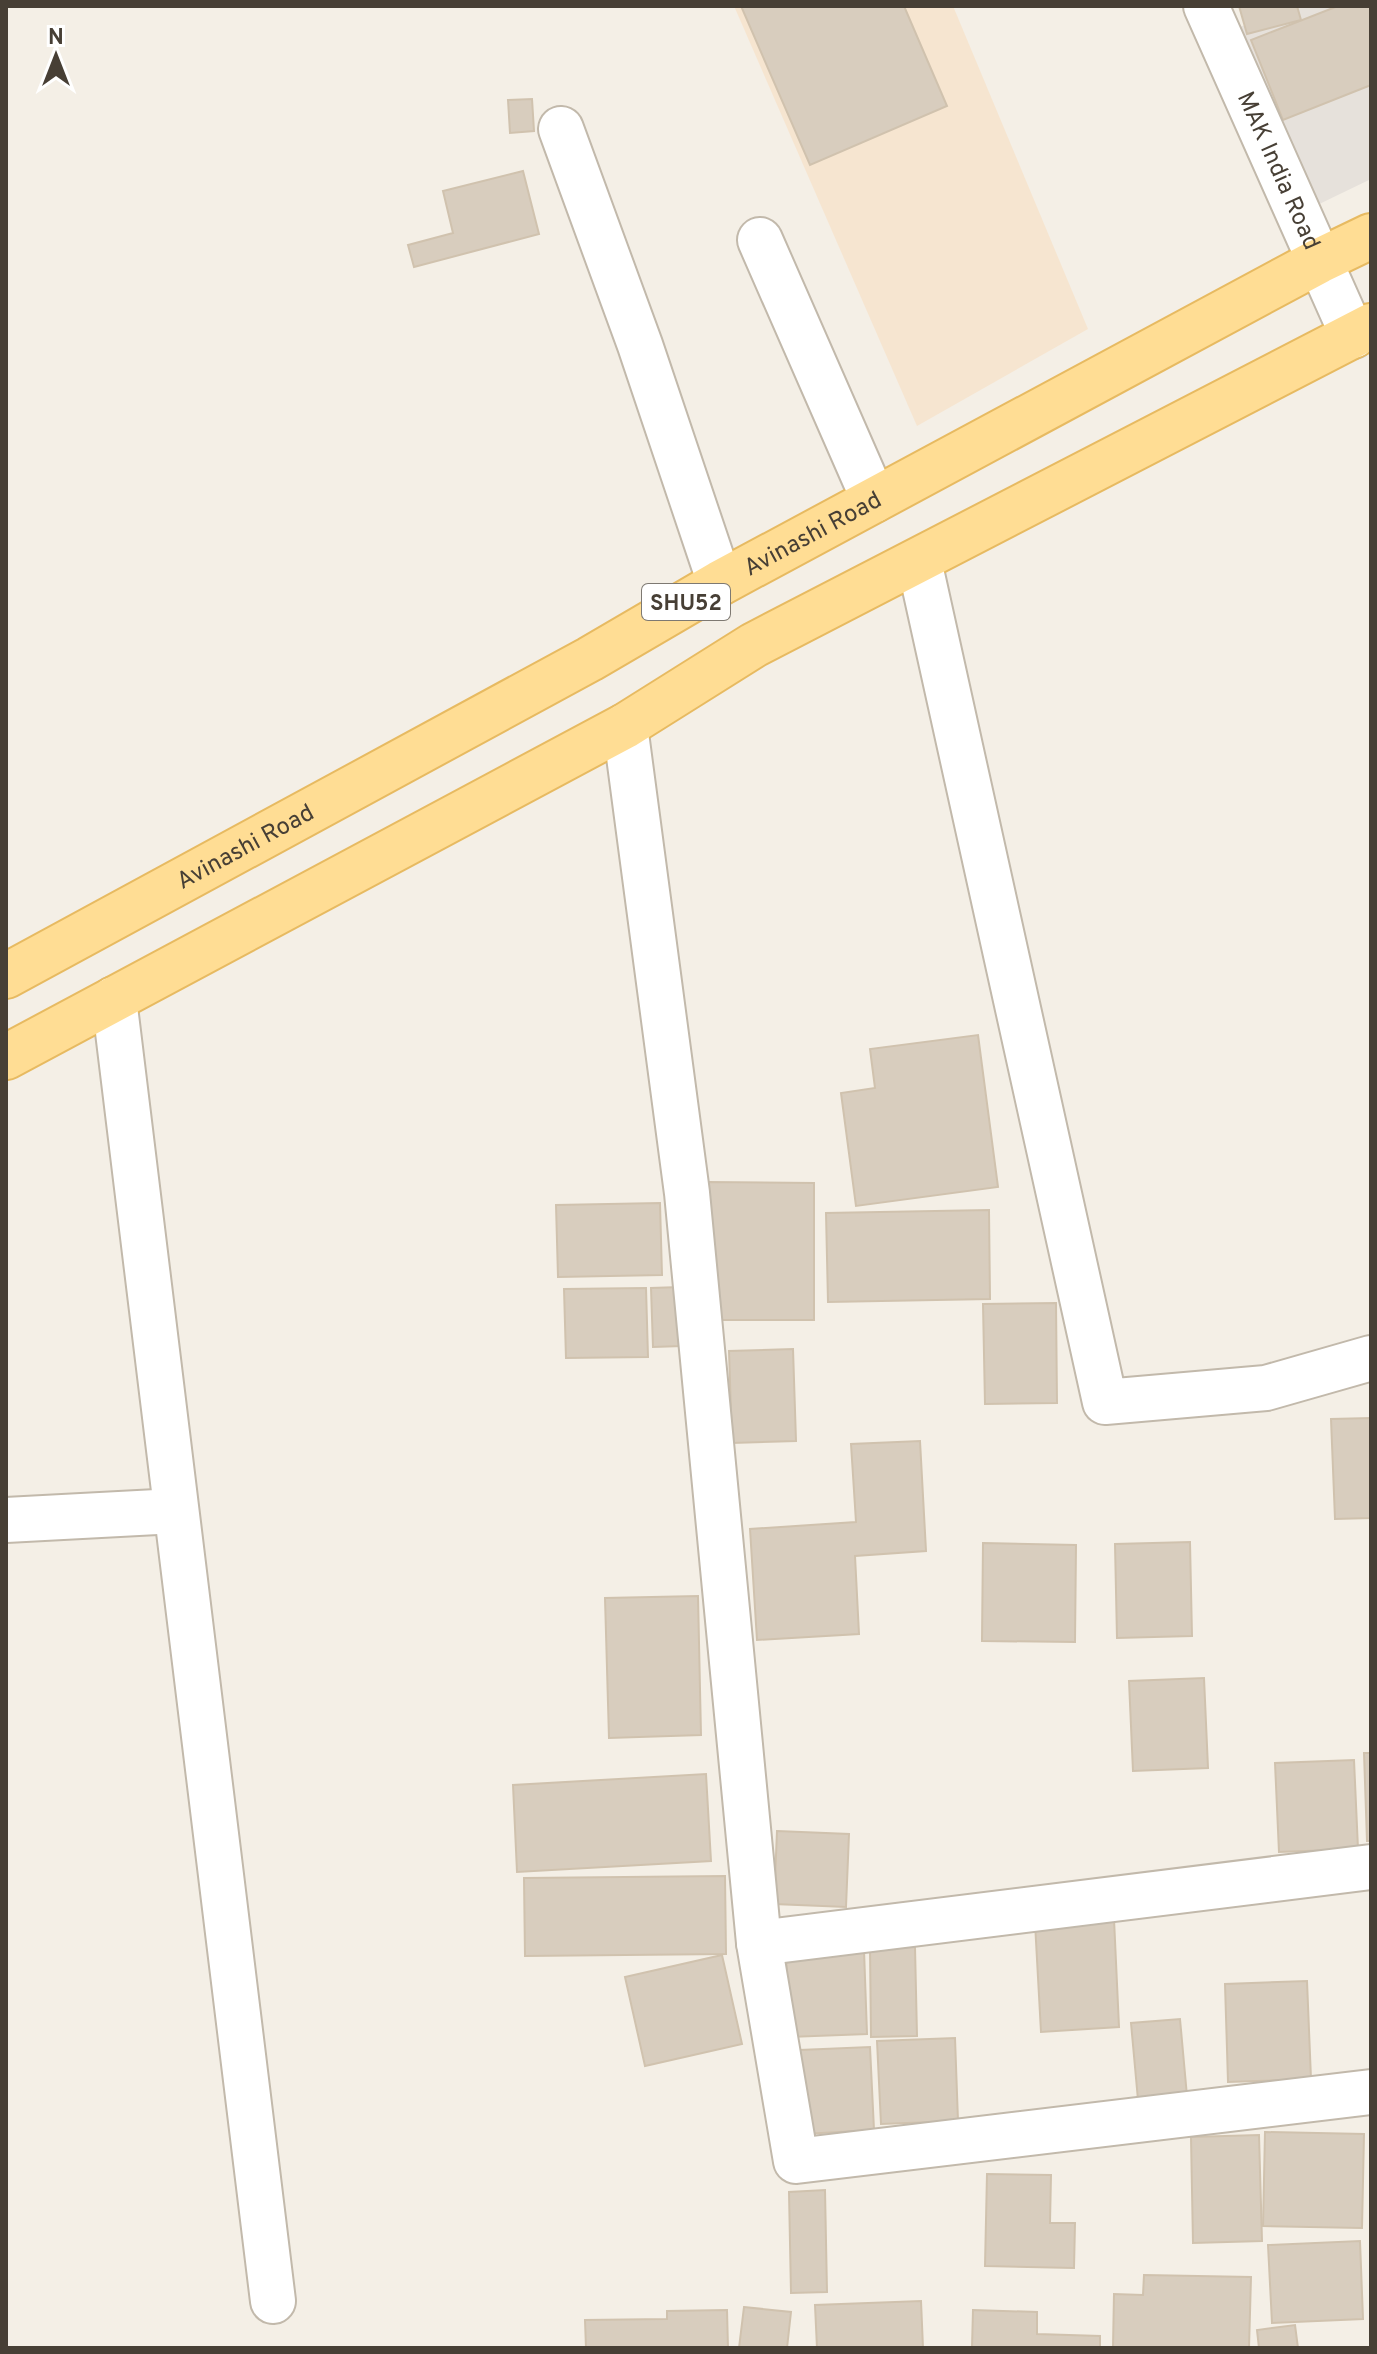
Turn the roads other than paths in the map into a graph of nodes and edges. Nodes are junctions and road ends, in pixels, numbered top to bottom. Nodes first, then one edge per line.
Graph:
1 (1206, 6) edge
2 (561, 129) dead end
3 (1371, 236) edge
4 (760, 240) dead end
5 (1319, 261) junction
6 (1362, 331) edge
7 (874, 500) junction
8 (919, 561) junction
9 (720, 583) junction
10 (625, 726) junction
11 (6, 976) edge
12 (114, 999) junction
13 (6, 1057) edge
14 (1371, 1358) edge
15 (176, 1511) junction
16 (6, 1520) edge
17 (1371, 1867) edge
18 (759, 1943) junction
19 (1371, 2092) edge
20 (273, 2301) dead end

1 - 5 street, MAK India Road
2 - 9 street
3 - 5 main road, Avinashi Road / SHU52
4 - 7 street
5 - 6 street, MAK India Road
5 - 7 main road, Avinashi Road / SHU52
6 - 8 main road, SHU52
7 - 9 main road, Avinashi Road / SHU52
8 - 10 main road, SHU52
8 - 14 street
9 - 11 main road, Avinashi Road / SHU52
10 - 12 main road, SHU52
10 - 18 street
12 - 13 main road, SHU52
12 - 15 street
15 - 16 street
15 - 20 street
17 - 18 street
18 - 19 street

